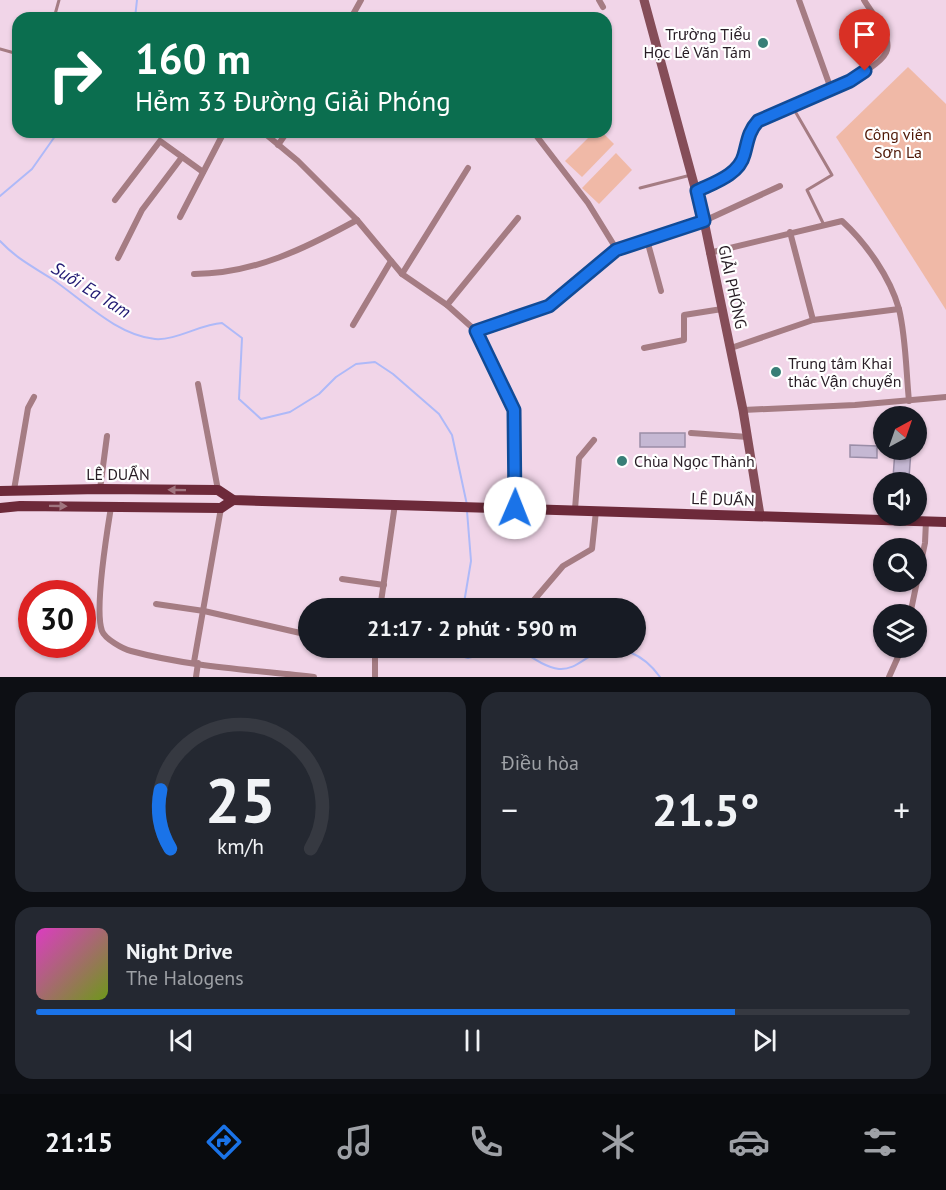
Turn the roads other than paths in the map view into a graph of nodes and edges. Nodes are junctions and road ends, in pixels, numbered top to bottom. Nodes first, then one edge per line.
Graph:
1 (599, 0) edge
2 (644, 0) edge
3 (799, 0) edge
4 (864, 0) edge
5 (603, 7) dead end
6 (831, 88) junction
7 (791, 105) junction
8 (221, 138) edge
9 (270, 138) edge
10 (283, 138) edge
11 (537, 138) edge
12 (278, 145) junction
13 (182, 157) junction
14 (468, 168) dead end
15 (203, 172) junction
16 (692, 174) junction
17 (780, 186) dead end
18 (640, 188) dead end
19 (697, 191) junction
20 (116, 200) dead end
21 (180, 217) dead end
22 (518, 218) dead end
23 (357, 220) junction
24 (704, 221) junction
25 (823, 223) junction
26 (790, 232) junction
27 (647, 240) junction
28 (616, 250) junction
29 (709, 253) junction
30 (118, 258) dead end
31 (392, 261) junction
32 (194, 273) dead end
33 (402, 274) junction
34 (661, 291) dead end
35 (447, 305) junction
36 (722, 309) junction
37 (899, 309) junction
38 (813, 320) junction
39 (353, 325) dead end
40 (476, 331) junction
41 (644, 348) dead end
42 (731, 348) junction
43 (198, 384) dead end
44 (34, 396) dead end
45 (946, 397) edge
46 (909, 401) junction
47 (743, 410) junction
48 (691, 433) dead end
49 (107, 436) dead end
50 (748, 437) junction
51 (594, 440) dead end
52 (100, 489) junction
53 (14, 490) junction
54 (218, 490) junction
55 (0, 491) edge
56 (233, 500) junction
57 (395, 503) junction
58 (111, 507) junction
59 (0, 508) edge
60 (221, 508) junction
61 (515, 508) junction
62 (575, 509) junction
63 (596, 510) junction
64 (760, 515) junction
65 (873, 519) edge
66 (927, 521) edge
67 (946, 522) edge
68 (926, 526) edge
69 (342, 579) dead end
70 (384, 585) junction
71 (382, 598) edge
72 (536, 598) edge
73 (156, 604) dead end
74 (912, 604) edge
75 (204, 611) junction
76 (298, 632) edge
77 (375, 658) edge
78 (898, 658) edge
79 (196, 663) junction
80 (196, 677) edge
81 (314, 677) edge
82 (375, 677) edge
83 (889, 677) edge

1 - 5 street
2 - 16 street, GIẢI PHÓNG
3 - 6 street
4 - 6 street
6 - 7 street
7 - 19 street
7 - 25 lane
8 - 15 street
9 - 12 street
10 - 12 street
11 - 28 street
12 - 23 street
13 - 15 street
13 - 20 street
13 - 30 street
14 - 33 street
15 - 21 street
16 - 18 lane
16 - 19 street, GIẢI PHÓNG
17 - 24 street
19 - 24 street, GIẢI PHÓNG
22 - 35 street
23 - 31 street
23 - 32 street
24 - 27 street
24 - 29 street, GIẢI PHÓNG
25 - 26 street
25 - 37 street
26 - 29 street
26 - 38 street
27 - 28 street
27 - 34 street
28 - 40 street
29 - 36 street, GIẢI PHÓNG
31 - 33 street
31 - 39 street
33 - 35 street
35 - 40 street
36 - 41 street
36 - 42 street, GIẢI PHÓNG
37 - 38 street
37 - 46 street
38 - 42 street
40 - 61 street
42 - 47 street, GIẢI PHÓNG
43 - 54 street
44 - 53 street
45 - 46 street
46 - 47 street
47 - 50 street, GIẢI PHÓNG
48 - 50 street
49 - 52 street
50 - 64 street, GIẢI PHÓNG
51 - 62 street
52 - 53 main road, LÊ DUẨN
54 -> 52 main road, LÊ DUẨN
53 - 55 main road, LÊ DUẨN
54 - 56 main road
56 - 57 main road
56 - 60 main road
57 - 61 main road, LÊ DUẨN
57 - 70 street
59 -> 58 main road, LÊ DUẨN
58 - 60 main road, LÊ DUẨN
58 - 79 street
60 - 75 street
61 - 62 main road, LÊ DUẨN
62 - 63 main road, LÊ DUẨN
63 - 64 main road, LÊ DUẨN
63 - 72 street
64 - 65 main road, LÊ DUẨN
66 - 67 main road, LÊ DUẨN
68 - 74 street
69 - 70 street
70 - 71 street
73 - 75 street
75 - 76 street
75 - 79 street
77 - 82 street
78 - 83 street
79 - 80 street
79 - 81 street

